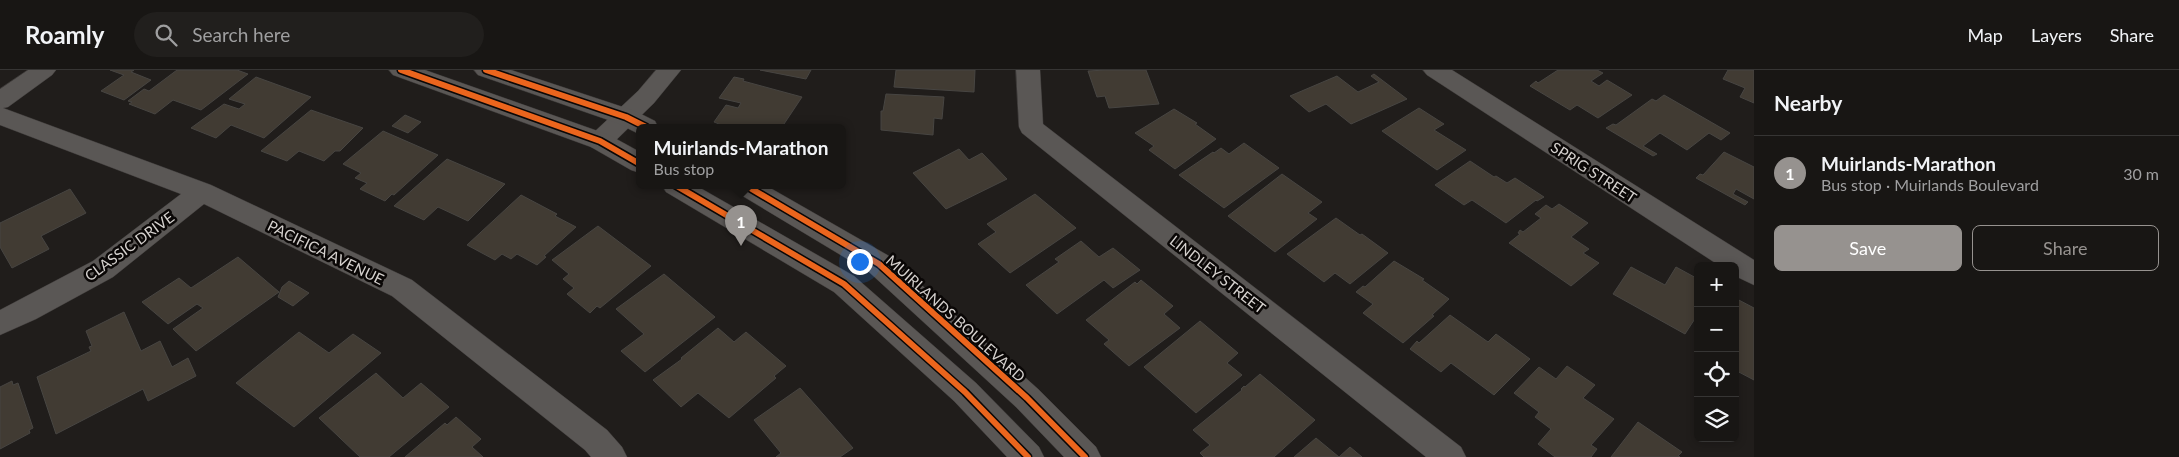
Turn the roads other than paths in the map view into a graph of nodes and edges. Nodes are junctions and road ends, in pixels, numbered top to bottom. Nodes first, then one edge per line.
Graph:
1 (44, 70) edge
2 (401, 70) edge
3 (486, 70) edge
4 (669, 70) edge
5 (1028, 70) edge
6 (1435, 70) edge
7 (0, 101) edge
8 (0, 116) edge
9 (636, 122) edge
10 (600, 141) junction
11 (636, 162) edge
12 (682, 189) edge
13 (752, 189) edge
14 (202, 192) junction
15 (1754, 274) edge
16 (0, 323) edge
17 (611, 457) edge
18 (1028, 457) edge
19 (1085, 457) edge
20 (1450, 457) edge

1 - 7 street
2 - 10 street
3 - 9 street
4 - 9 street
5 - 20 street, LINDLEY STREET
6 - 15 street, SPRIG STREET
8 - 14 street, PACIFICA AVENUE
9 - 10 street
10 - 11 street
12 - 18 street
13 - 19 street, MUIRLANDS BOULEVARD
14 - 16 street, CLASSIC DRIVE
14 - 17 street, PACIFICA AVENUE

